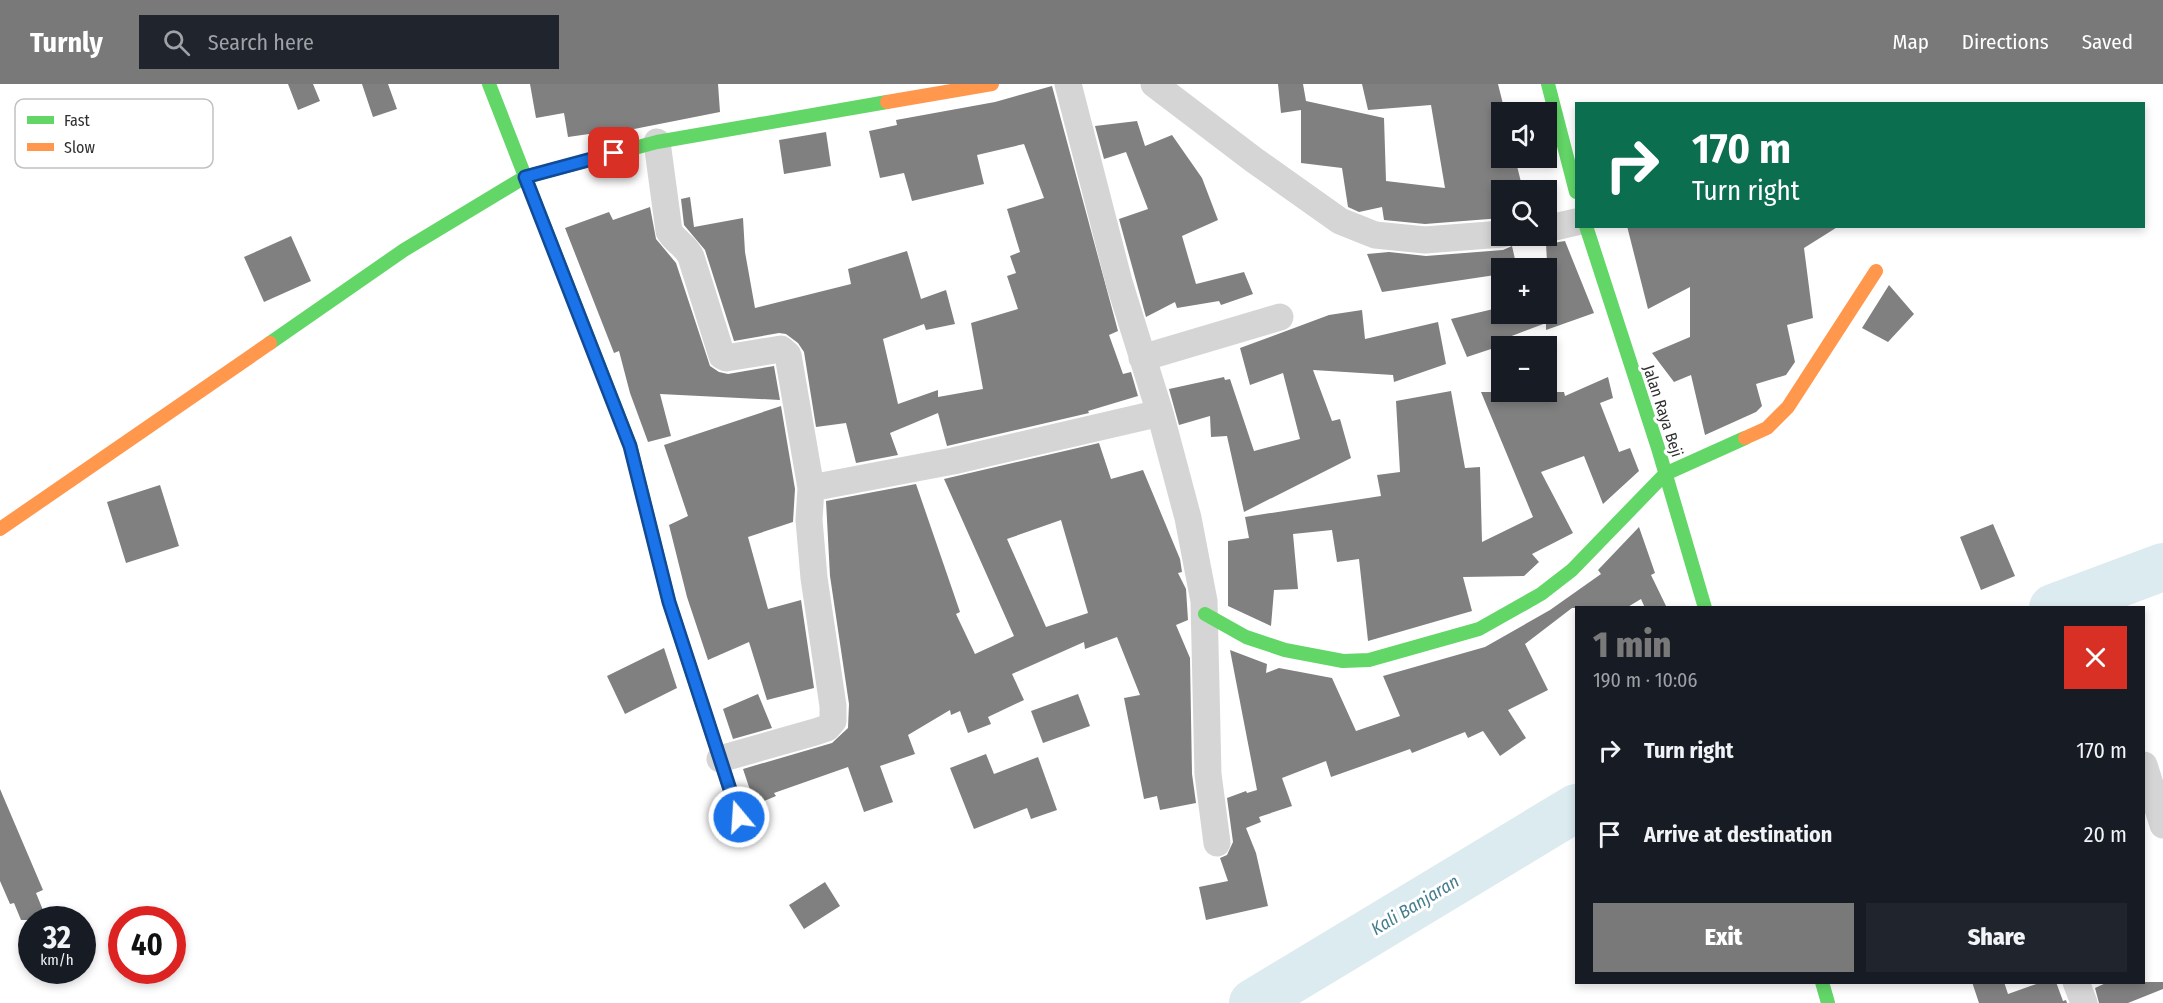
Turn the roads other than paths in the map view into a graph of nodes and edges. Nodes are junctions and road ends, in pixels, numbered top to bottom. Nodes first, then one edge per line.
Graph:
1 (489, 84) edge
2 (992, 84) edge
3 (1068, 84) edge
4 (1154, 84) edge
5 (1548, 84) edge
6 (657, 142) junction
7 (525, 177) junction
8 (1575, 188) edge
9 (1575, 222) edge
10 (1557, 226) edge
11 (1587, 228) edge
12 (1491, 235) edge
13 (1876, 271) dead end
14 (1280, 317) dead end
15 (1142, 358) junction
16 (1160, 413) junction
17 (1665, 474) junction
18 (812, 488) junction
19 (0, 529) edge
20 (1704, 606) edge
21 (1204, 614) junction
22 (720, 759) junction
23 (2145, 768) edge
24 (739, 817) dead end
25 (2163, 825) edge
26 (1217, 843) dead end
27 (1823, 984) edge
28 (2077, 984) edge
29 (1828, 1003) edge
30 (2084, 1003) edge

1 - 7 street
2 - 6 street
3 - 15 street
4 - 12 street
5 - 8 street
6 - 7 street
6 - 18 street
7 - 19 street
7 - 22 street
9 - 10 street
11 - 17 street, Jalan Raya Beji
13 - 17 street
14 - 15 street
15 - 16 street
16 - 18 street
16 - 21 street
17 - 20 street, Jalan Raya Beji
17 - 21 street
18 - 22 street
21 - 26 street
22 - 24 street
23 - 25 street
27 - 29 street
28 - 30 street

